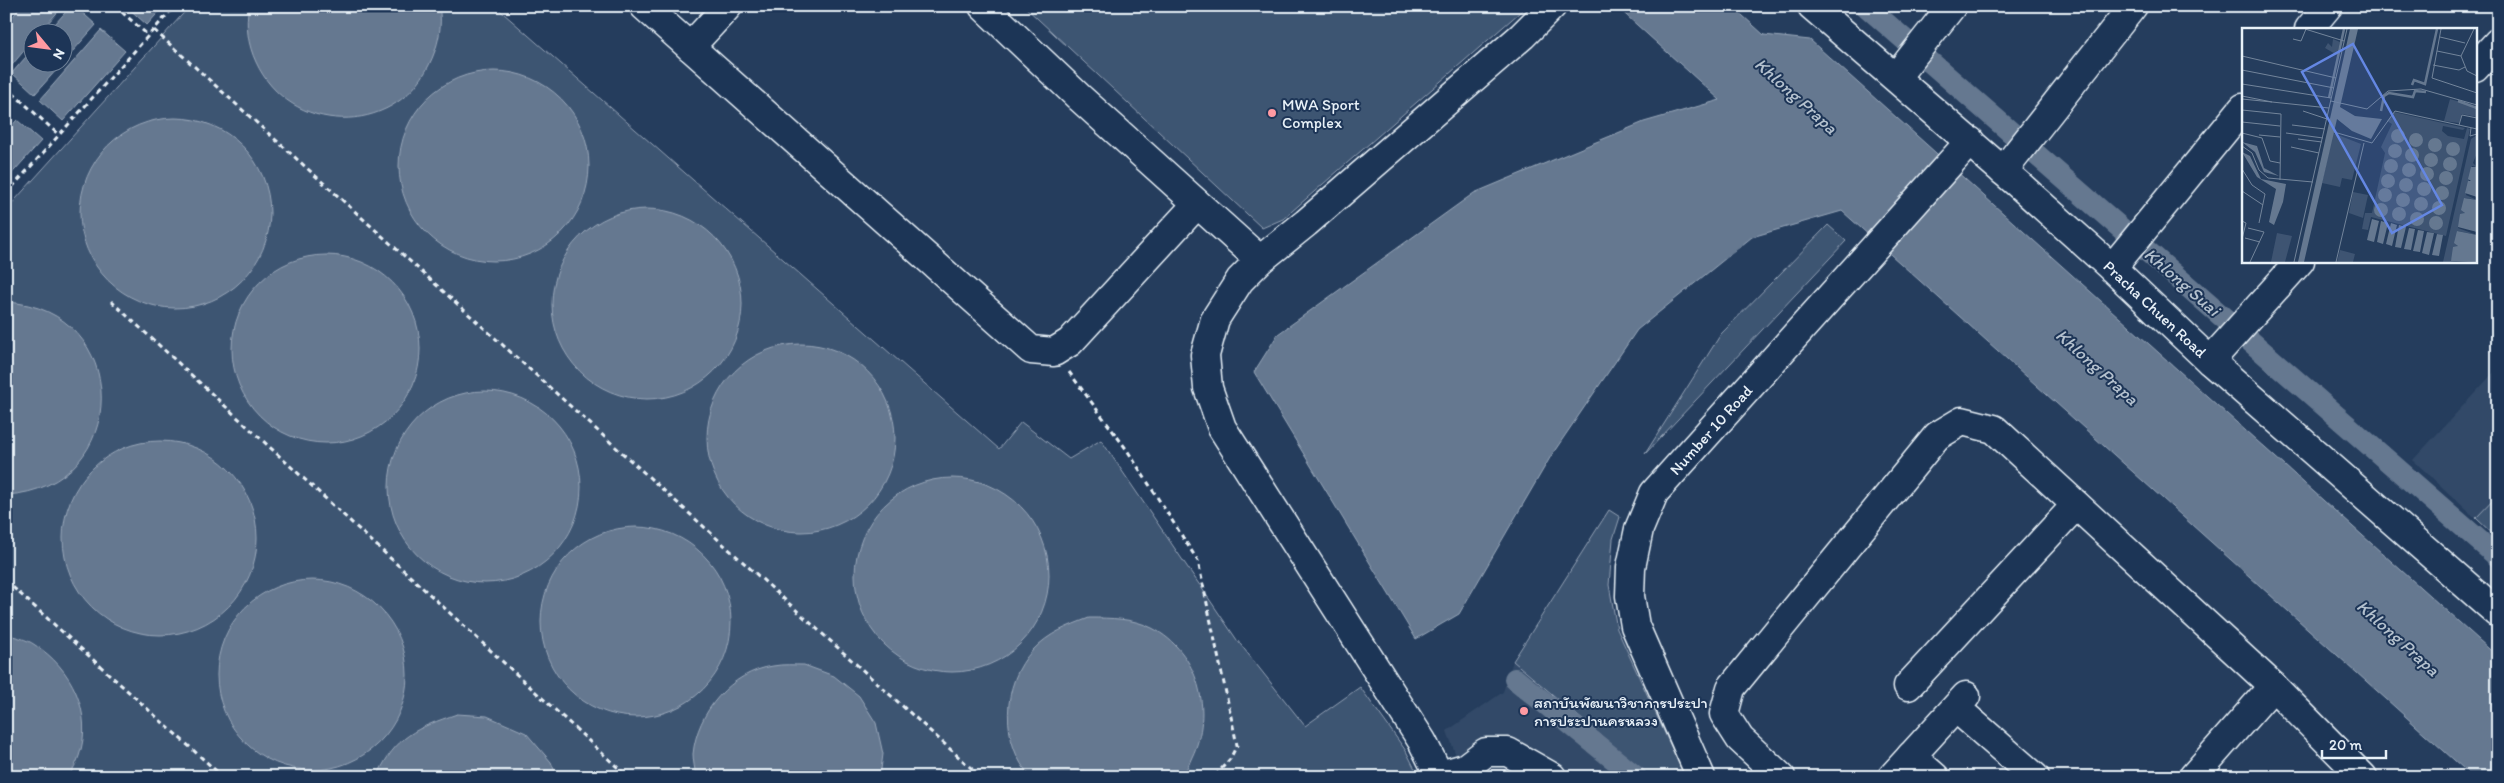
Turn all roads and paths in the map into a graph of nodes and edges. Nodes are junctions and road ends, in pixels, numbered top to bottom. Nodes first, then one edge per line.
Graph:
1 (116, 6) edge
2 (175, 6) edge
3 (644, 6) edge
4 (728, 6) edge
5 (983, 6) edge
6 (1552, 6) edge
7 (1812, 6) edge
8 (1952, 6) edge
9 (2133, 6) edge
10 (2328, 6) edge
11 (2310, 28) edge
12 (154, 30) junction
13 (148, 36) junction
14 (2498, 42) edge
15 (690, 47) junction
16 (2476, 66) edge
17 (1903, 68) junction
18 (6, 87) edge
19 (2242, 109) edge
20 (60, 135) junction
21 (1962, 150) junction
22 (2010, 163) junction
23 (6, 194) edge
24 (1197, 204) junction
25 (2119, 258) junction
26 (1260, 260) junction
27 (2299, 262) edge
28 (111, 301) dead end
29 (1054, 352) junction
30 (2217, 353) junction
31 (2076, 505) junction
32 (6, 581) edge
33 (2498, 613) edge
34 (1908, 686) dead end
35 (2273, 686) junction
36 (1911, 756) junction
37 (2346, 771) edge
38 (1440, 776) edge
39 (223, 777) edge
40 (628, 777) edge
41 (981, 777) edge
42 (1214, 777) edge
43 (1552, 777) edge
44 (1701, 777) edge
45 (1781, 777) edge
46 (1892, 777) edge
47 (1934, 777) edge
48 (2035, 777) edge
49 (2193, 777) edge

1 - 13 path
2 - 12 path
3 - 15 street
4 - 15 street
5 - 24 street
6 - 26 street
7 - 17 street, Pracha Chuen Road
8 - 17 street
9 - 22 street
10 - 11 street
12 - 13 path
12 - 41 path
13 - 20 path
14 - 16 street
15 - 29 street
17 - 21 street, Pracha Chuen Road
18 - 20 path
19 - 25 street
20 - 23 path
21 - 22 street, Pracha Chuen Road
21 - 44 street, Number 10 Road
22 - 25 street, Pracha Chuen Road
24 - 26 street
24 - 29 street
25 - 30 street, Pracha Chuen Road
26 - 38 street
27 - 30 street
28 - 40 path
29 - 42 path
30 - 33 street, Pracha Chuen Road
31 - 34 street
31 - 35 street
31 - 45 street
32 - 39 path
35 - 37 street
35 - 49 street
36 - 46 street
36 - 47 street
36 - 48 street
38 - 43 street

